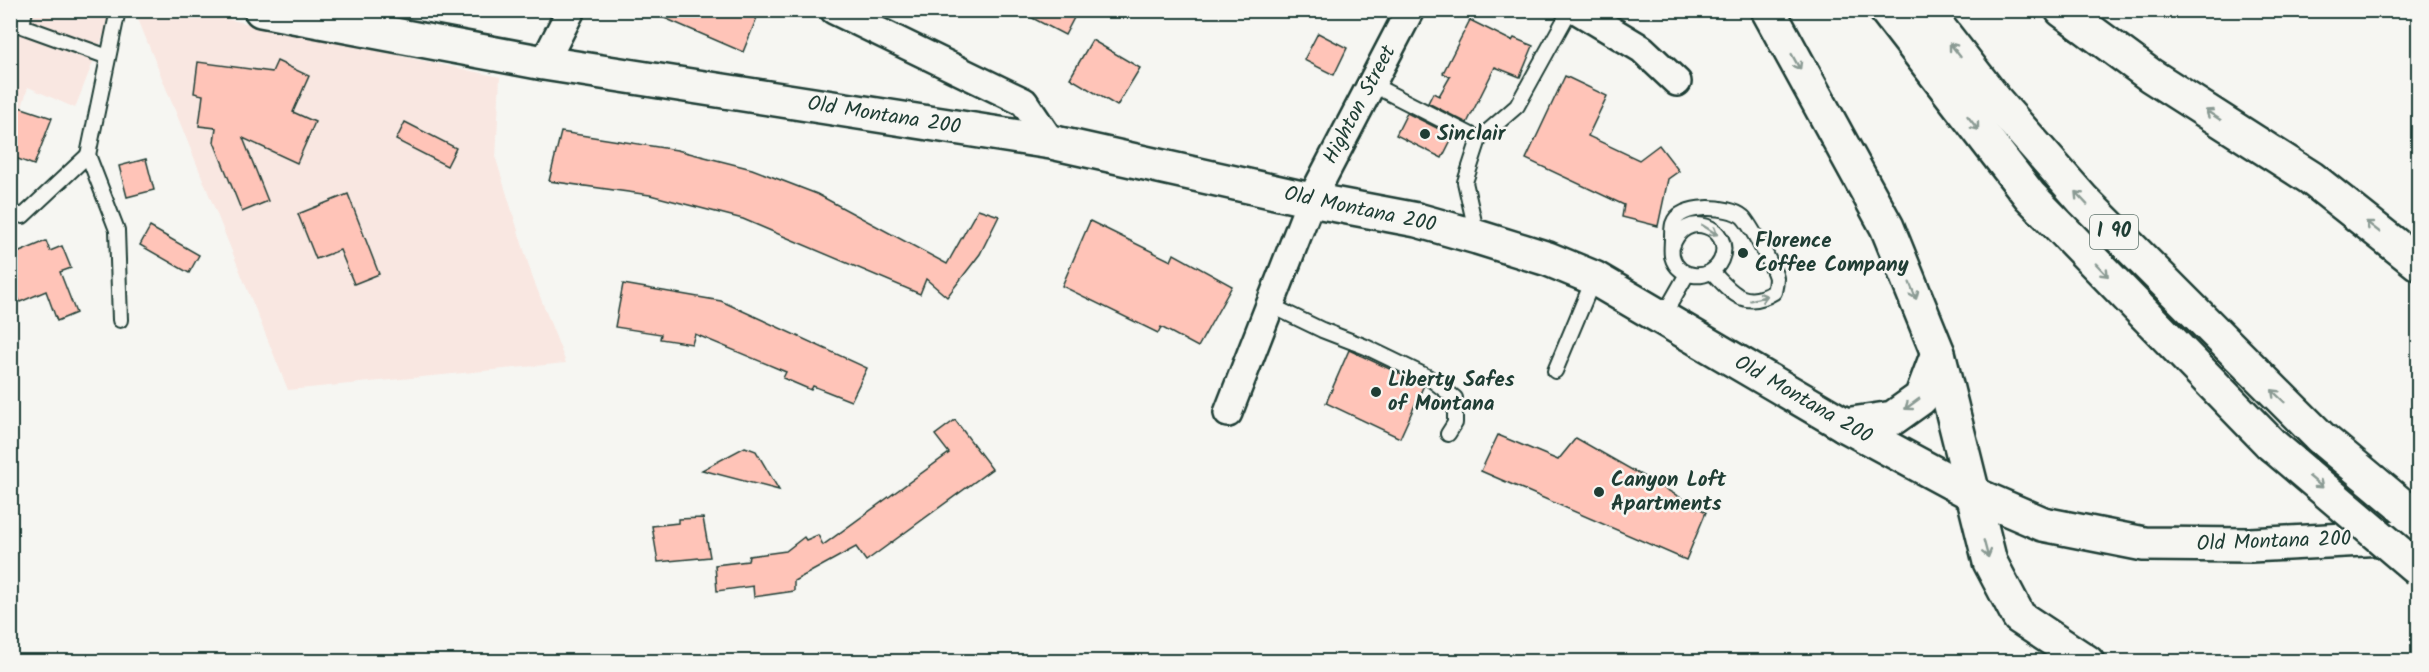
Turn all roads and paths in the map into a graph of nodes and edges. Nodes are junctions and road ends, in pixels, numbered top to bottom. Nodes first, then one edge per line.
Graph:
1 (25, 10) edge
2 (118, 10) edge
3 (261, 10) edge
4 (571, 10) edge
5 (834, 10) edge
6 (1410, 10) edge
7 (1570, 10) edge
8 (1578, 10) edge
9 (1768, 10) edge
10 (1886, 10) edge
11 (1925, 10) edge
12 (2062, 10) edge
13 (108, 57) junction
14 (544, 63) junction
15 (1677, 82) dead end
16 (1371, 84) junction
17 (1479, 139) junction
18 (1051, 142) junction
19 (88, 155) junction
20 (1311, 200) junction
21 (10, 212) edge
22 (1477, 237) junction
23 (1672, 247) junction
24 (2418, 263) edge
25 (1712, 272) junction
26 (1687, 274) junction
27 (1594, 278) junction
28 (1270, 305) junction
29 (1662, 318) junction
30 (120, 320) dead end
31 (1938, 353) junction
32 (1554, 371) dead end
33 (1228, 413) dead end
34 (1845, 425) junction
35 (1448, 435) dead end
36 (1971, 493) junction
37 (2413, 530) edge
38 (2418, 569) edge
39 (2087, 662) edge

1 - 13 lane
2 - 13 lane
3 - 14 main road, Old Montana 200
4 - 14 street
5 - 18 street
6 - 16 street, Highton Street
7 - 17 lane
8 - 15 street
9 -> 31 main road
10 -> 38 main road, I 90, bridge
37 -> 11 main road, I 90
24 -> 12 main road
13 - 19 lane
14 - 18 main road, Old Montana 200
16 - 17 lane
16 - 20 street, Highton Street
17 - 22 lane
18 - 20 main road, Old Montana 200
19 - 21 lane
19 - 30 lane
20 - 22 main road, Old Montana 200
20 - 28 street, Highton Street
22 - 27 main road, Old Montana 200
23 -> 25 lane
25 -> 23 lane
23 - 26 lane
25 - 26 lane
26 - 29 lane
27 - 29 main road, Old Montana 200
27 - 32 lane
28 - 33 street, Highton Street
28 - 35 lane
29 - 34 main road, Old Montana 200
31 -> 34 main road
31 - 36 main road
34 - 36 main road, Old Montana 200
36 - 37 main road, Old Montana 200
36 -> 39 main road

